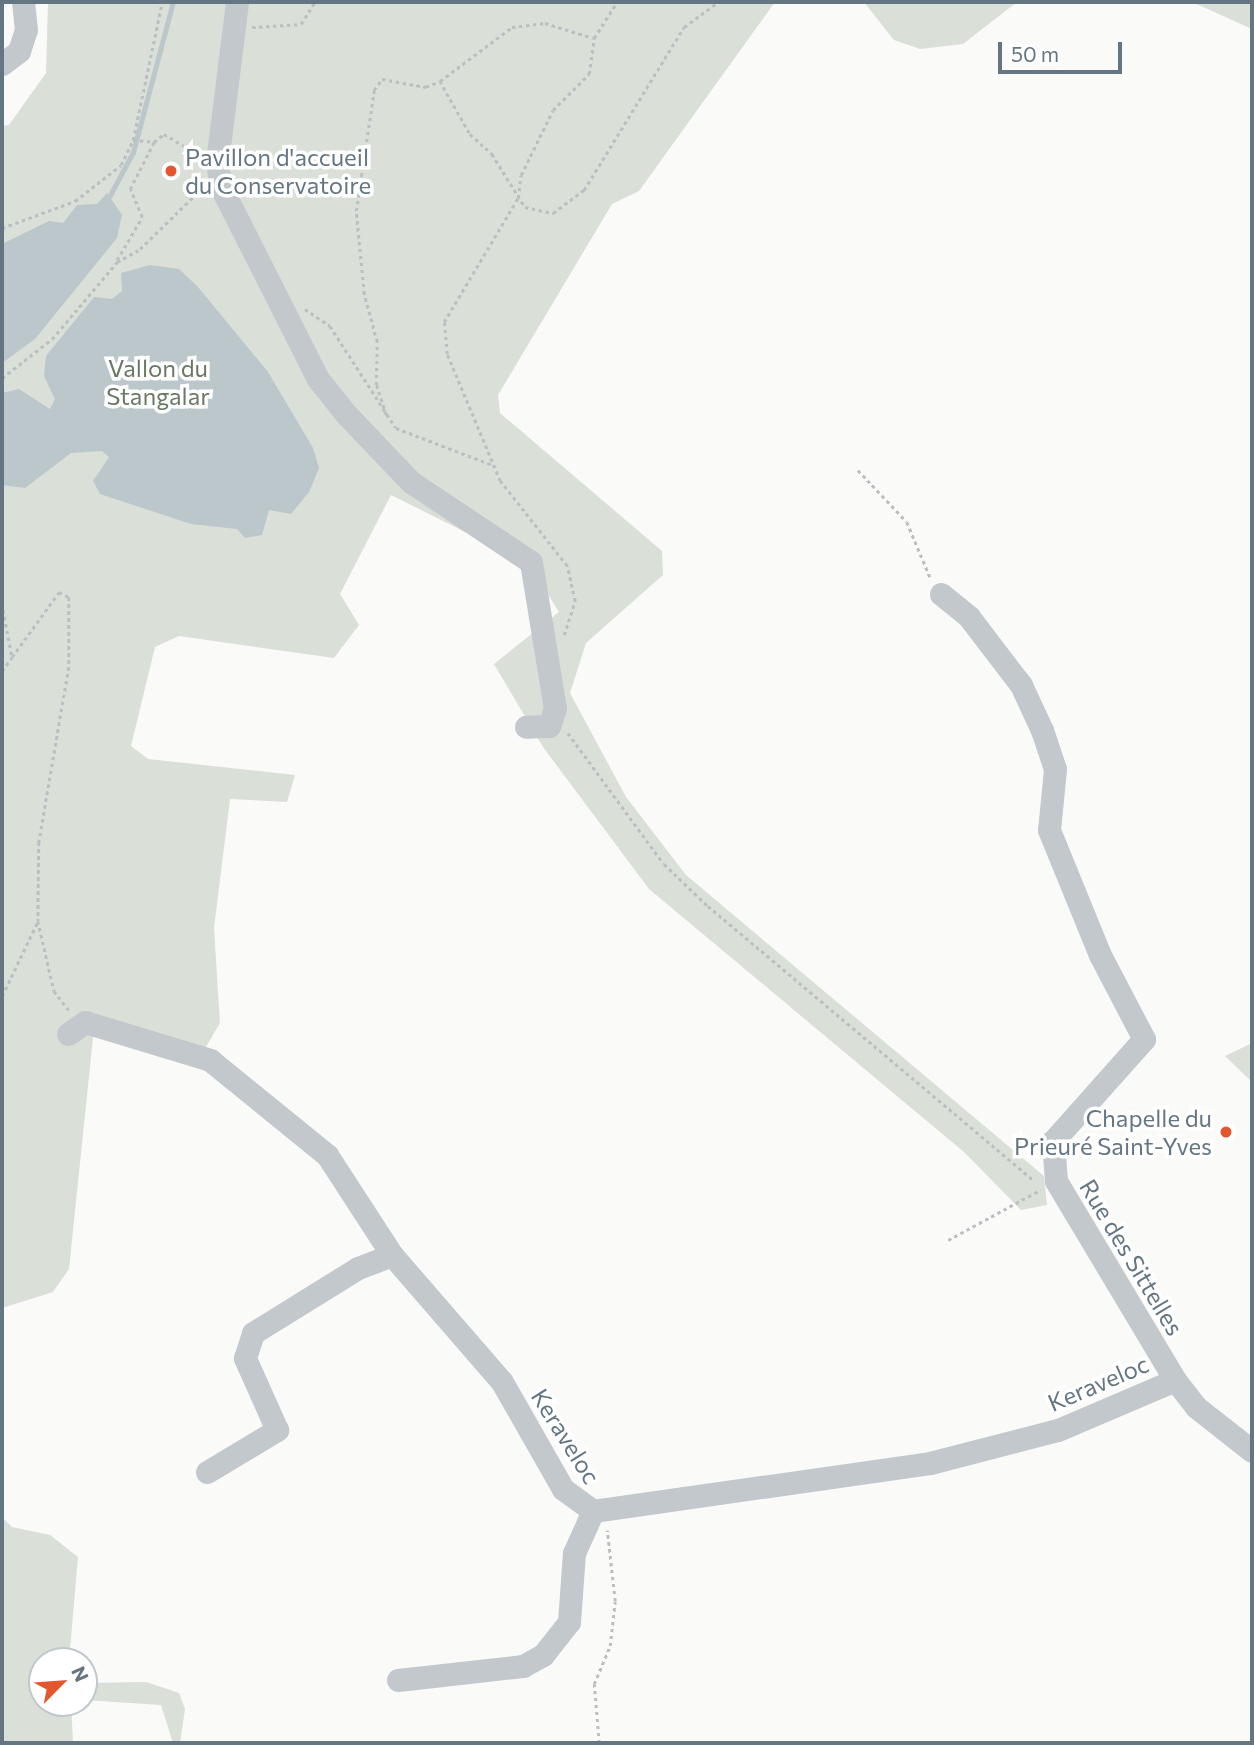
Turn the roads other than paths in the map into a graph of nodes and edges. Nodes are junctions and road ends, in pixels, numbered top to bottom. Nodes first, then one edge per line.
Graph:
1 (23, 2) edge
2 (237, 2) edge
3 (2, 64) edge
4 (941, 594) road end
5 (526, 727) dead end
6 (76, 1028) road end
7 (392, 1255) junction
8 (1175, 1380) junction
9 (1252, 1451) edge
10 (207, 1472) dead end
11 (599, 1510) junction
12 (398, 1679) dead end

1 - 3 street
2 - 5 street
4 - 8 street, Rue des Sittelles
6 - 7 street, Keraveloc
7 - 10 street
7 - 11 street, Keraveloc
8 - 9 street, Rue des Sittelles
8 - 11 street, Keraveloc
11 - 12 street

